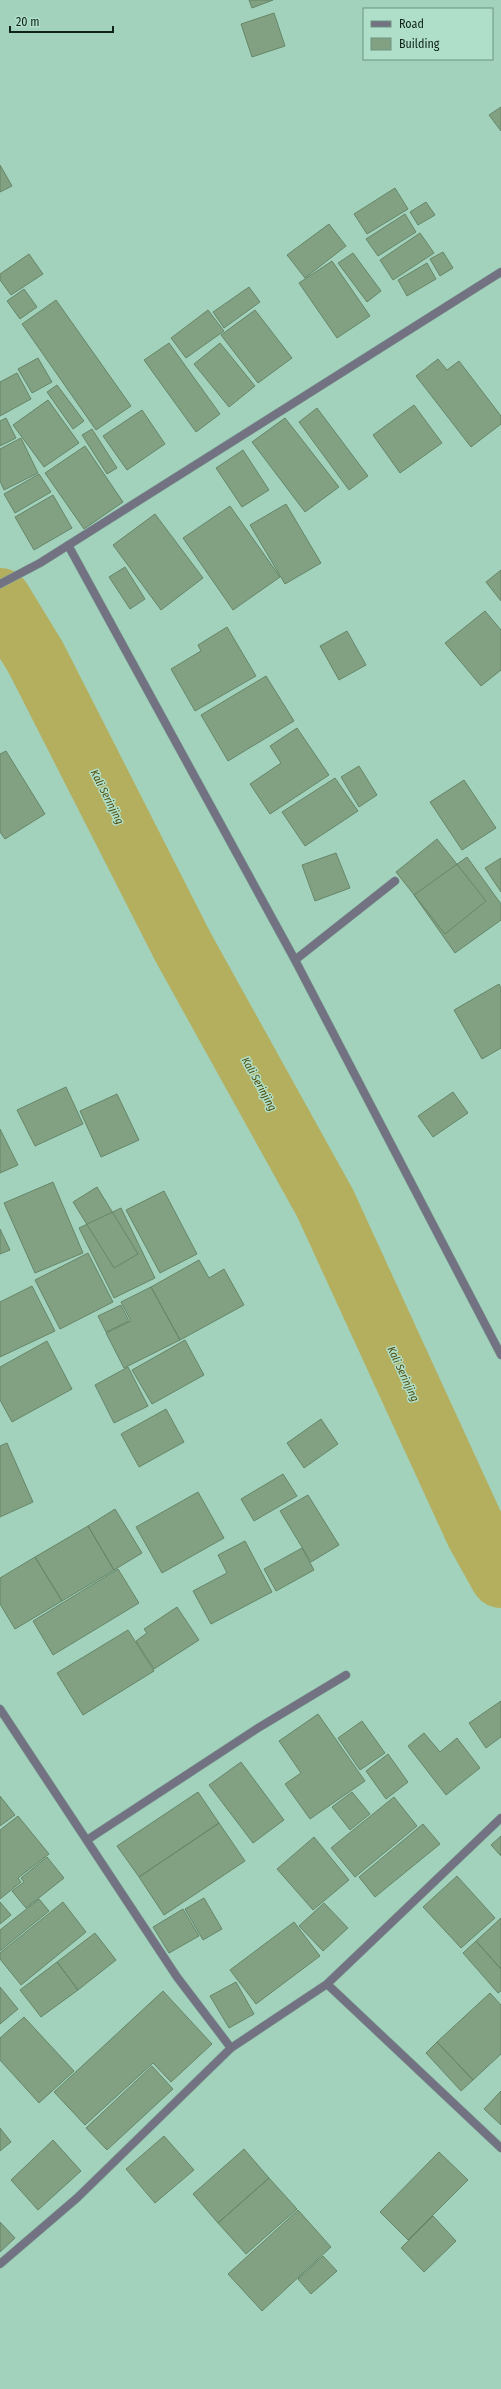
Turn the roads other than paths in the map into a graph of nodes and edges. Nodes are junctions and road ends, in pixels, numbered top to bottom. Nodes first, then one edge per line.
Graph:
1 (501, 272) edge
2 (68, 545) junction
3 (0, 584) edge
4 (395, 881) dead end
5 (295, 960) junction
6 (501, 1355) edge
7 (346, 1675) dead end
8 (0, 1709) edge
9 (501, 1818) edge
10 (87, 1840) junction
11 (327, 1984) junction
12 (232, 2048) junction
13 (501, 2148) edge
14 (0, 2264) edge

1 - 2 street
2 - 3 street
2 - 5 street
4 - 5 street
5 - 6 street
7 - 10 street
8 - 10 street
9 - 11 street
10 - 12 street
11 - 12 street
11 - 13 street
12 - 14 street

